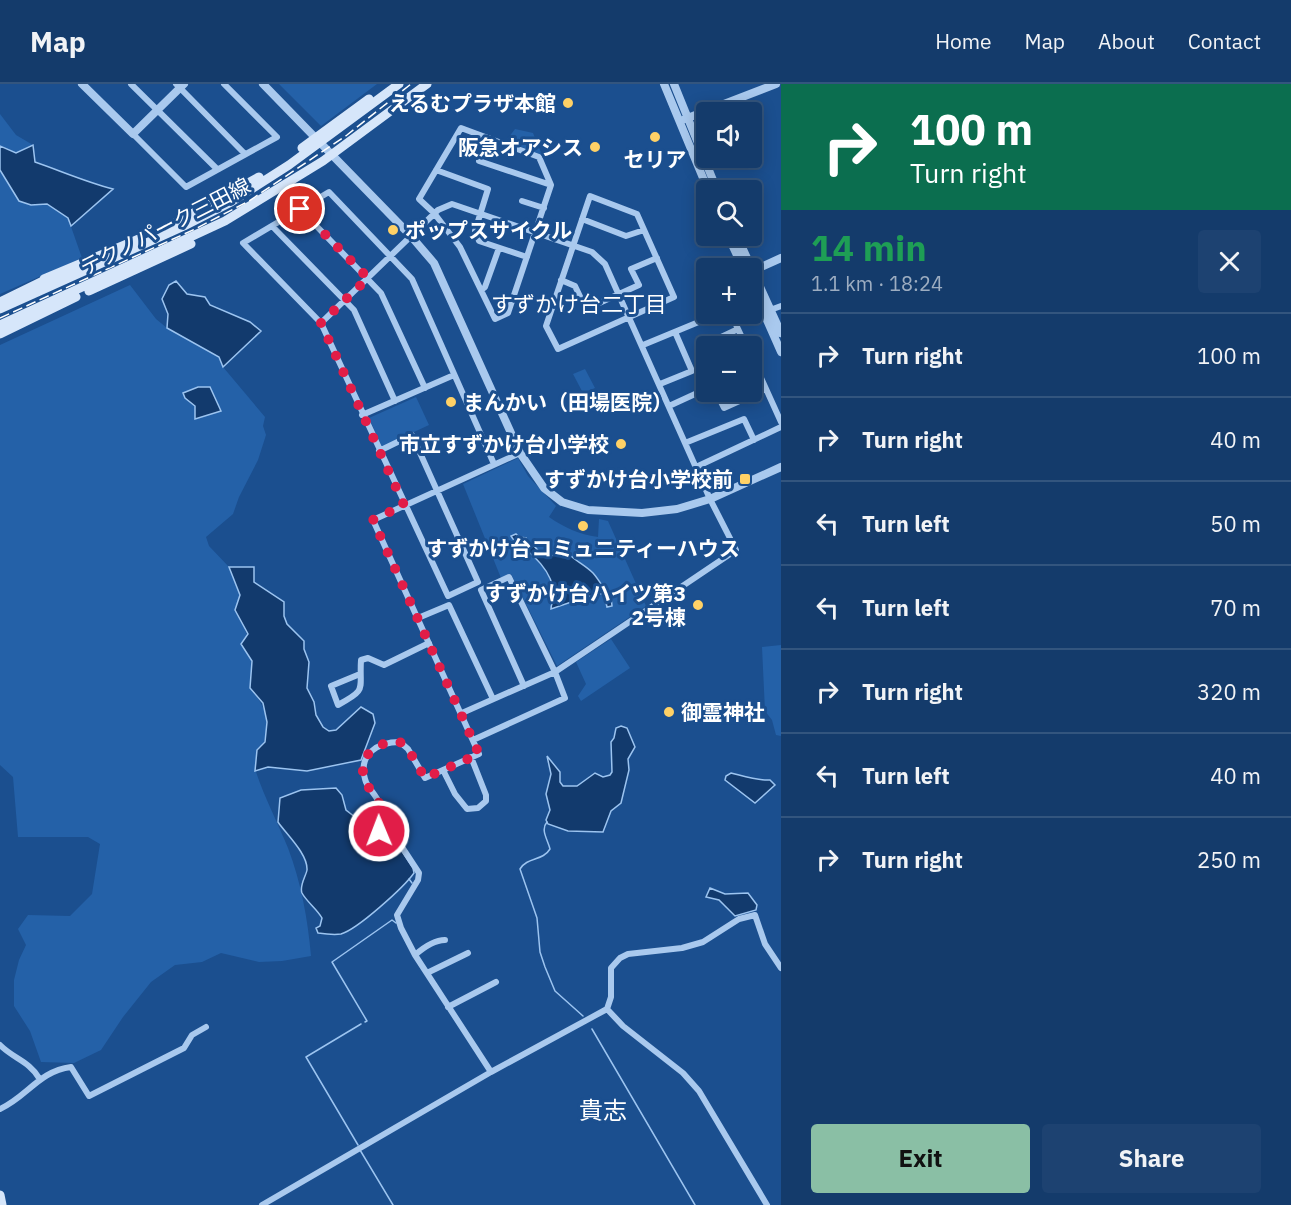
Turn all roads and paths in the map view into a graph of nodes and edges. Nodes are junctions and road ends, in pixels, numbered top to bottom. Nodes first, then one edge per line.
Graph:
1 (82, 84) edge
2 (131, 84) edge
3 (224, 84) edge
4 (263, 84) edge
5 (399, 84) edge
6 (434, 84) edge
7 (664, 84) edge
8 (674, 84) edge
9 (776, 84) edge
10 (180, 85) edge
11 (426, 85) edge
12 (387, 86) edge
13 (156, 111) junction
14 (688, 118) junction
15 (677, 122) junction
16 (348, 123) junction
17 (133, 134) junction
18 (487, 138) junction
19 (245, 154) junction
20 (217, 169) junction
21 (436, 170) junction
22 (703, 180) edge
23 (713, 180) edge
24 (551, 186) junction
25 (522, 201) dead end
26 (544, 208) junction
27 (300, 209) junction
28 (434, 213) junction
29 (479, 214) junction
30 (582, 219) junction
31 (272, 226) junction
32 (645, 230) junction
33 (536, 232) junction
34 (410, 236) junction
35 (573, 245) junction
36 (499, 248) junction
37 (390, 255) junction
38 (151, 256) junction
39 (527, 258) junction
40 (657, 258) junction
41 (781, 258) edge
42 (762, 266) edge
43 (81, 271) junction
44 (368, 278) junction
45 (44, 279) junction
46 (561, 280) junction
47 (481, 290) junction
48 (762, 292) edge
49 (84, 293) junction
50 (620, 294) junction
51 (345, 300) junction
52 (0, 302) edge
53 (781, 306) edge
54 (0, 309) edge
55 (762, 309) edge
56 (770, 310) junction
57 (631, 318) junction
58 (321, 323) junction
59 (696, 323) edge
60 (736, 324) edge
61 (0, 325) edge
62 (738, 329) junction
63 (675, 332) junction
64 (781, 333) edge
65 (0, 334) edge
66 (723, 336) edge
67 (741, 336) edge
68 (643, 345) junction
69 (781, 352) edge
70 (454, 375) junction
71 (762, 382) edge
72 (660, 384) junction
73 (425, 388) junction
74 (766, 389) junction
75 (762, 391) edge
76 (696, 394) edge
77 (395, 401) junction
78 (721, 402) edge
79 (737, 402) edge
80 (669, 406) junction
81 (362, 415) junction
82 (781, 422) edge
83 (781, 427) edge
84 (754, 440) junction
85 (685, 443) junction
86 (379, 451) junction
87 (520, 453) junction
88 (494, 464) junction
89 (696, 466) junction
90 (781, 467) edge
91 (438, 490) junction
92 (711, 499) junction
93 (404, 505) junction
94 (418, 618) junction
95 (429, 643) junction
96 (555, 672) junction
97 (360, 674) junction
98 (524, 686) junction
99 (493, 699) junction
100 (462, 713) junction
101 (473, 740) junction
102 (471, 757) junction
103 (443, 770) junction
104 (445, 940) dead end
105 (468, 953) dead end
106 (415, 955) junction
107 (781, 968) edge
108 (427, 974) junction
109 (496, 982) dead end
110 (448, 1007) junction
111 (607, 1009) junction
112 (206, 1028) dead end
113 (0, 1046) edge
114 (491, 1072) junction
115 (39, 1078) junction
116 (0, 1109) edge
117 (0, 1195) edge
118 (2, 1205) edge
119 (262, 1205) edge
120 (767, 1205) edge

1 - 17 street
2 - 13 street
3 - 19 street
4 - 34 street
5 - 16 main road, テクノパーク三田線
6 - 49 main road
7 - 15 street
8 - 14 street
9 - 14 street
10 - 13 street
10 - 19 street
11 - 38 main road, テクノパーク三田線
12 - 16 main road
12 - 45 main road
13 - 17 street
13 - 20 street
14 - 15 street
14 - 23 street
15 - 22 street
16 - 43 main road, テクノパーク三田線
17 - 20 street
18 - 21 street
18 - 24 street
18 - 24 street
19 - 20 street
21 - 28 street
21 - 29 street
24 - 26 street
25 - 26 street
26 - 33 street
27 - 31 street
27 - 37 street
27 - 44 street
28 - 29 street
28 - 34 street
28 - 47 street
29 - 33 street
29 - 36 street
30 - 32 street
30 - 32 street
30 - 35 street
31 - 51 street
31 - 58 street
32 - 40 street
33 - 35 street
33 - 39 street
34 - 37 street
34 - 87 street
35 - 46 street
35 - 50 street
36 - 39 street
36 - 47 street
37 - 44 street
37 - 70 street
38 - 49 main road
38 - 61 main road, テクノパーク三田線
39 - 47 street
40 - 50 street
40 - 57 street
41 - 42 street
43 - 45 main road
43 - 54 main road, テクノパーク三田線
44 - 51 street
44 - 73 street
45 - 52 main road
46 - 50 street
46 - 57 street
48 - 56 street
49 - 65 main road
50 - 57 street
51 - 58 street
51 - 77 street
53 - 56 street
55 - 69 street
56 - 64 street
57 - 68 street
58 - 81 street
59 - 63 street
60 - 62 street
62 - 66 street
62 - 67 street
63 - 68 street
63 - 72 street
68 - 72 street
70 - 73 street
70 - 88 street
71 - 74 street
72 - 80 street
73 - 77 street
74 - 75 street
74 - 82 street
76 - 80 street
77 - 81 street
78 - 79 street
80 - 85 street
81 - 86 street
83 - 84 street
84 - 85 street
84 - 89 street
85 - 89 street
86 - 91 street
86 - 93 street
87 - 88 street
87 - 92 street
88 - 91 street
89 - 92 street
90 - 92 street
91 - 93 street
91 - 93 street
92 - 96 street
93 - 94 street
94 - 95 street
94 - 99 street
95 - 97 street
95 - 100 street
96 - 98 street
96 - 98 street
96 - 101 street
97 - 97 street
98 - 99 street
99 - 100 street
100 - 101 street
101 - 102 street
102 - 103 street
102 - 103 street
103 - 106 street
104 - 106 street
105 - 108 street
106 - 108 street
107 - 111 street
108 - 110 street
109 - 110 street
110 - 114 street
111 - 114 street
111 - 120 street
112 - 115 street
113 - 115 street
114 - 119 street
115 - 116 street
117 - 118 main road

